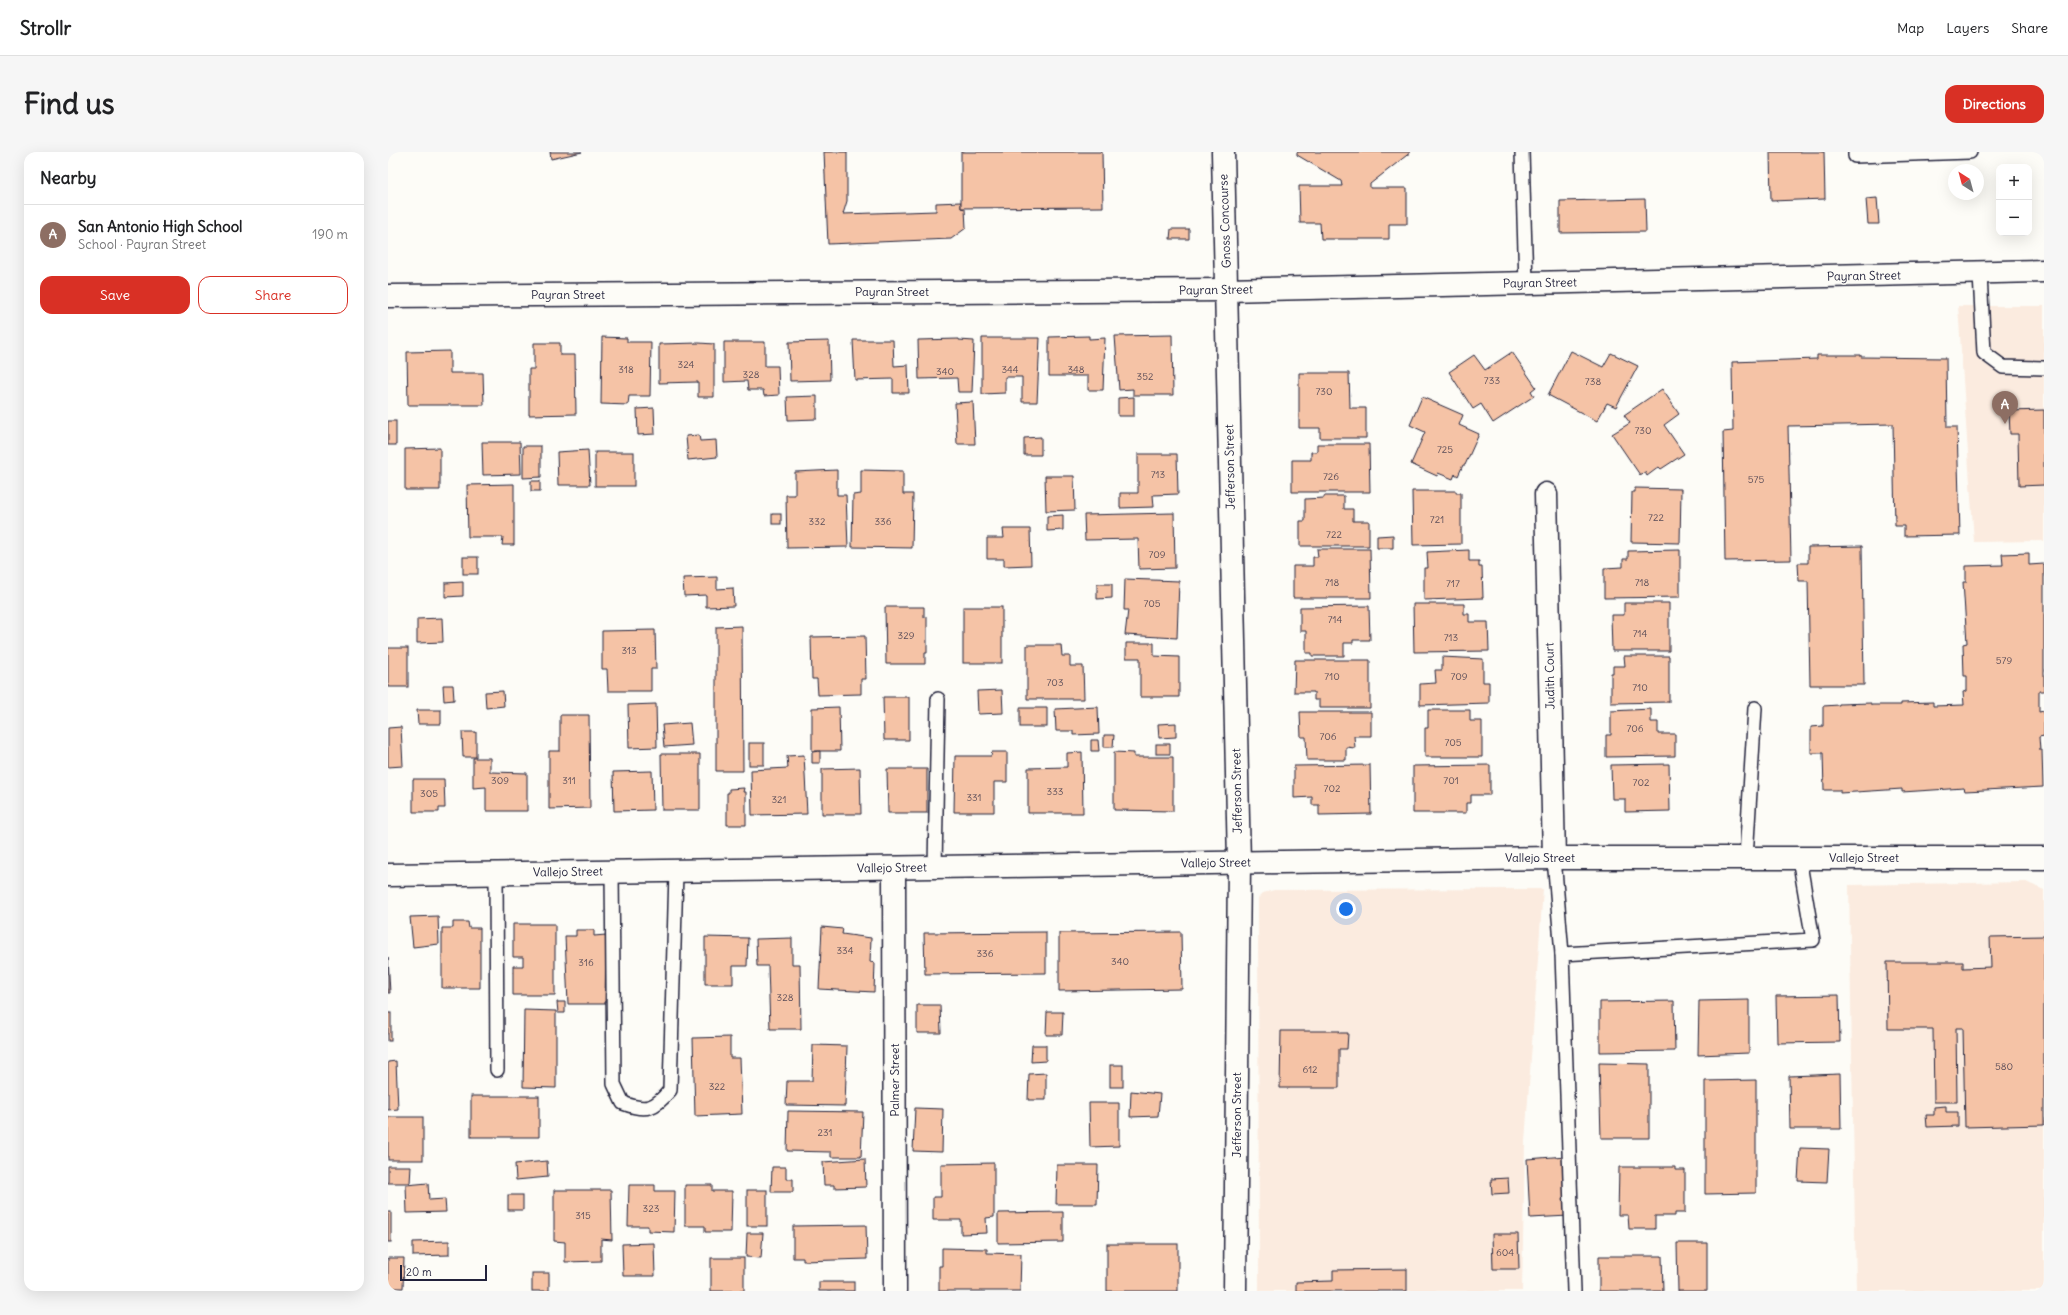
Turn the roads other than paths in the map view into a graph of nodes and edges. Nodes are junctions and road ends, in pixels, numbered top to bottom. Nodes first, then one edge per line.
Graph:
1 (1223, 152) edge
2 (1522, 152) edge
3 (1855, 152) edge
4 (1970, 152) edge
5 (2044, 271) edge
6 (1980, 274) junction
7 (1526, 284) junction
8 (1227, 290) junction
9 (388, 296) edge
10 (2044, 368) edge
11 (1546, 494) dead end
12 (938, 699) dead end
13 (1755, 708) dead end
14 (1554, 858) junction
15 (1746, 858) junction
16 (1800, 858) junction
17 (2044, 858) edge
18 (1239, 863) junction
19 (894, 868) junction
20 (935, 868) junction
21 (612, 871) junction
22 (676, 872) junction
23 (496, 874) junction
24 (388, 875) edge
25 (1562, 954) junction
26 (497, 1070) dead end
27 (895, 1291) edge
28 (1235, 1291) edge
29 (1574, 1291) edge

1 - 8 street, Gnoss Concourse
2 - 7 lane
3 - 4 lane
5 - 6 street, Payran Street
6 - 7 street, Payran Street
6 - 10 lane
7 - 8 street, Payran Street
8 - 9 street, Payran Street
8 - 18 street, Jefferson Street
11 - 14 street, Judith Court
12 - 20 lane
13 - 15 lane
14 - 15 street, Vallejo Street
14 - 18 street, Vallejo Street
14 - 25 lane
15 - 16 street, Vallejo Street
16 - 17 street, Vallejo Street
16 - 25 lane
18 - 20 street, Vallejo Street
18 - 28 street, Jefferson Street
19 - 20 street, Vallejo Street
19 - 22 street, Vallejo Street
19 - 27 street, Palmer Street
21 - 22 street, Vallejo Street
21 - 22 lane
21 - 23 street, Vallejo Street
23 - 24 street, Vallejo Street
23 - 26 lane
25 - 29 lane

